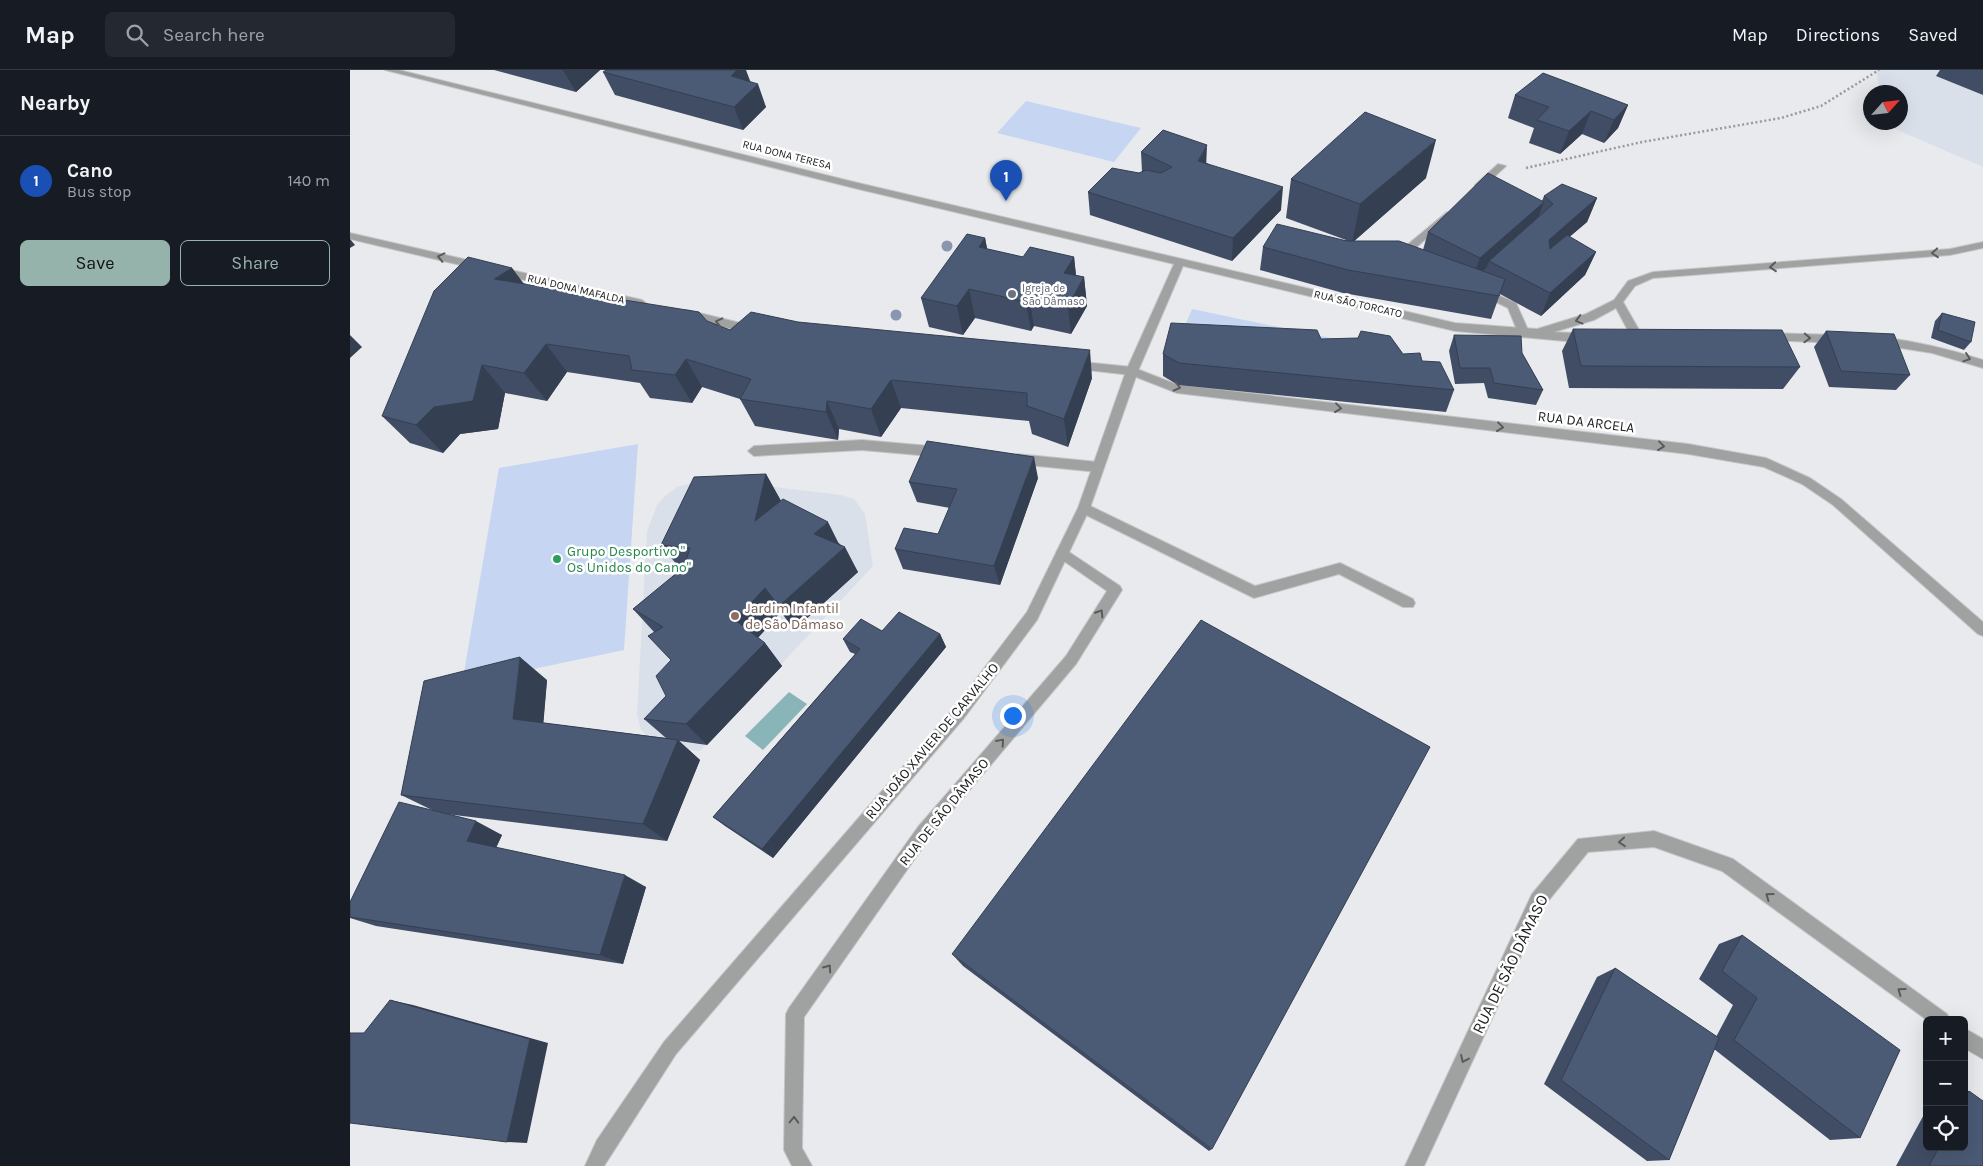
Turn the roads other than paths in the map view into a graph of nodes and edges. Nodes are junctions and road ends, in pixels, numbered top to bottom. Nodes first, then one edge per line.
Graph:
1 (389, 70) edge
2 (1497, 170) road end
3 (1471, 193) edge
4 (1456, 206) edge
5 (350, 236) edge
6 (1983, 245) edge
7 (1421, 260) edge
8 (1180, 262) junction
9 (1471, 285) edge
10 (1618, 302) junction
11 (658, 308) edge
12 (677, 312) edge
13 (764, 332) edge
14 (1523, 332) junction
15 (1537, 333) junction
16 (1636, 335) edge
17 (1600, 336) edge
18 (1757, 337) edge
19 (1852, 340) edge
20 (1870, 340) edge
21 (1064, 364) edge
22 (1983, 364) edge
23 (1132, 371) junction
24 (754, 451) dead end
25 (958, 453) edge
26 (1005, 458) edge
27 (1098, 467) junction
28 (1084, 508) junction
29 (1062, 553) junction
30 (1408, 603) dead end
31 (1983, 630) edge
32 (1935, 1016) edge
33 (1968, 1040) edge
34 (1983, 1050) edge
35 (594, 1166) edge
36 (803, 1166) edge
37 (1414, 1166) edge

1 - 8 street, RUA DONA TERESA
2 - 3 street
4 - 7 street
11 -> 5 street, RUA DONA MAFALDA
6 -> 10 street
8 - 14 street, RUA SÃO TORCATO
8 - 23 street, RUA JOÃO XAVIER DE CARVALHO
9 - 14 street
10 -> 15 street, RUA SÃO TORCATO
10 - 16 street
13 -> 12 street
14 - 15 street, RUA SÃO TORCATO
15 - 17 street, RUA SÃO TORCATO
18 -> 19 street
20 -> 22 street
21 - 23 street
23 - 27 street, RUA JOÃO XAVIER DE CARVALHO
23 -> 31 street, RUA DA ARCELA
24 - 25 street
26 - 27 street
27 - 28 street, RUA JOÃO XAVIER DE CARVALHO
28 - 29 street, RUA JOÃO XAVIER DE CARVALHO
28 - 30 street
29 - 35 street, RUA JOÃO XAVIER DE CARVALHO
36 -> 29 street, RUA DE SÃO DÂMASO
32 -> 37 street, RUA DE SÃO DÂMASO
33 - 34 street

